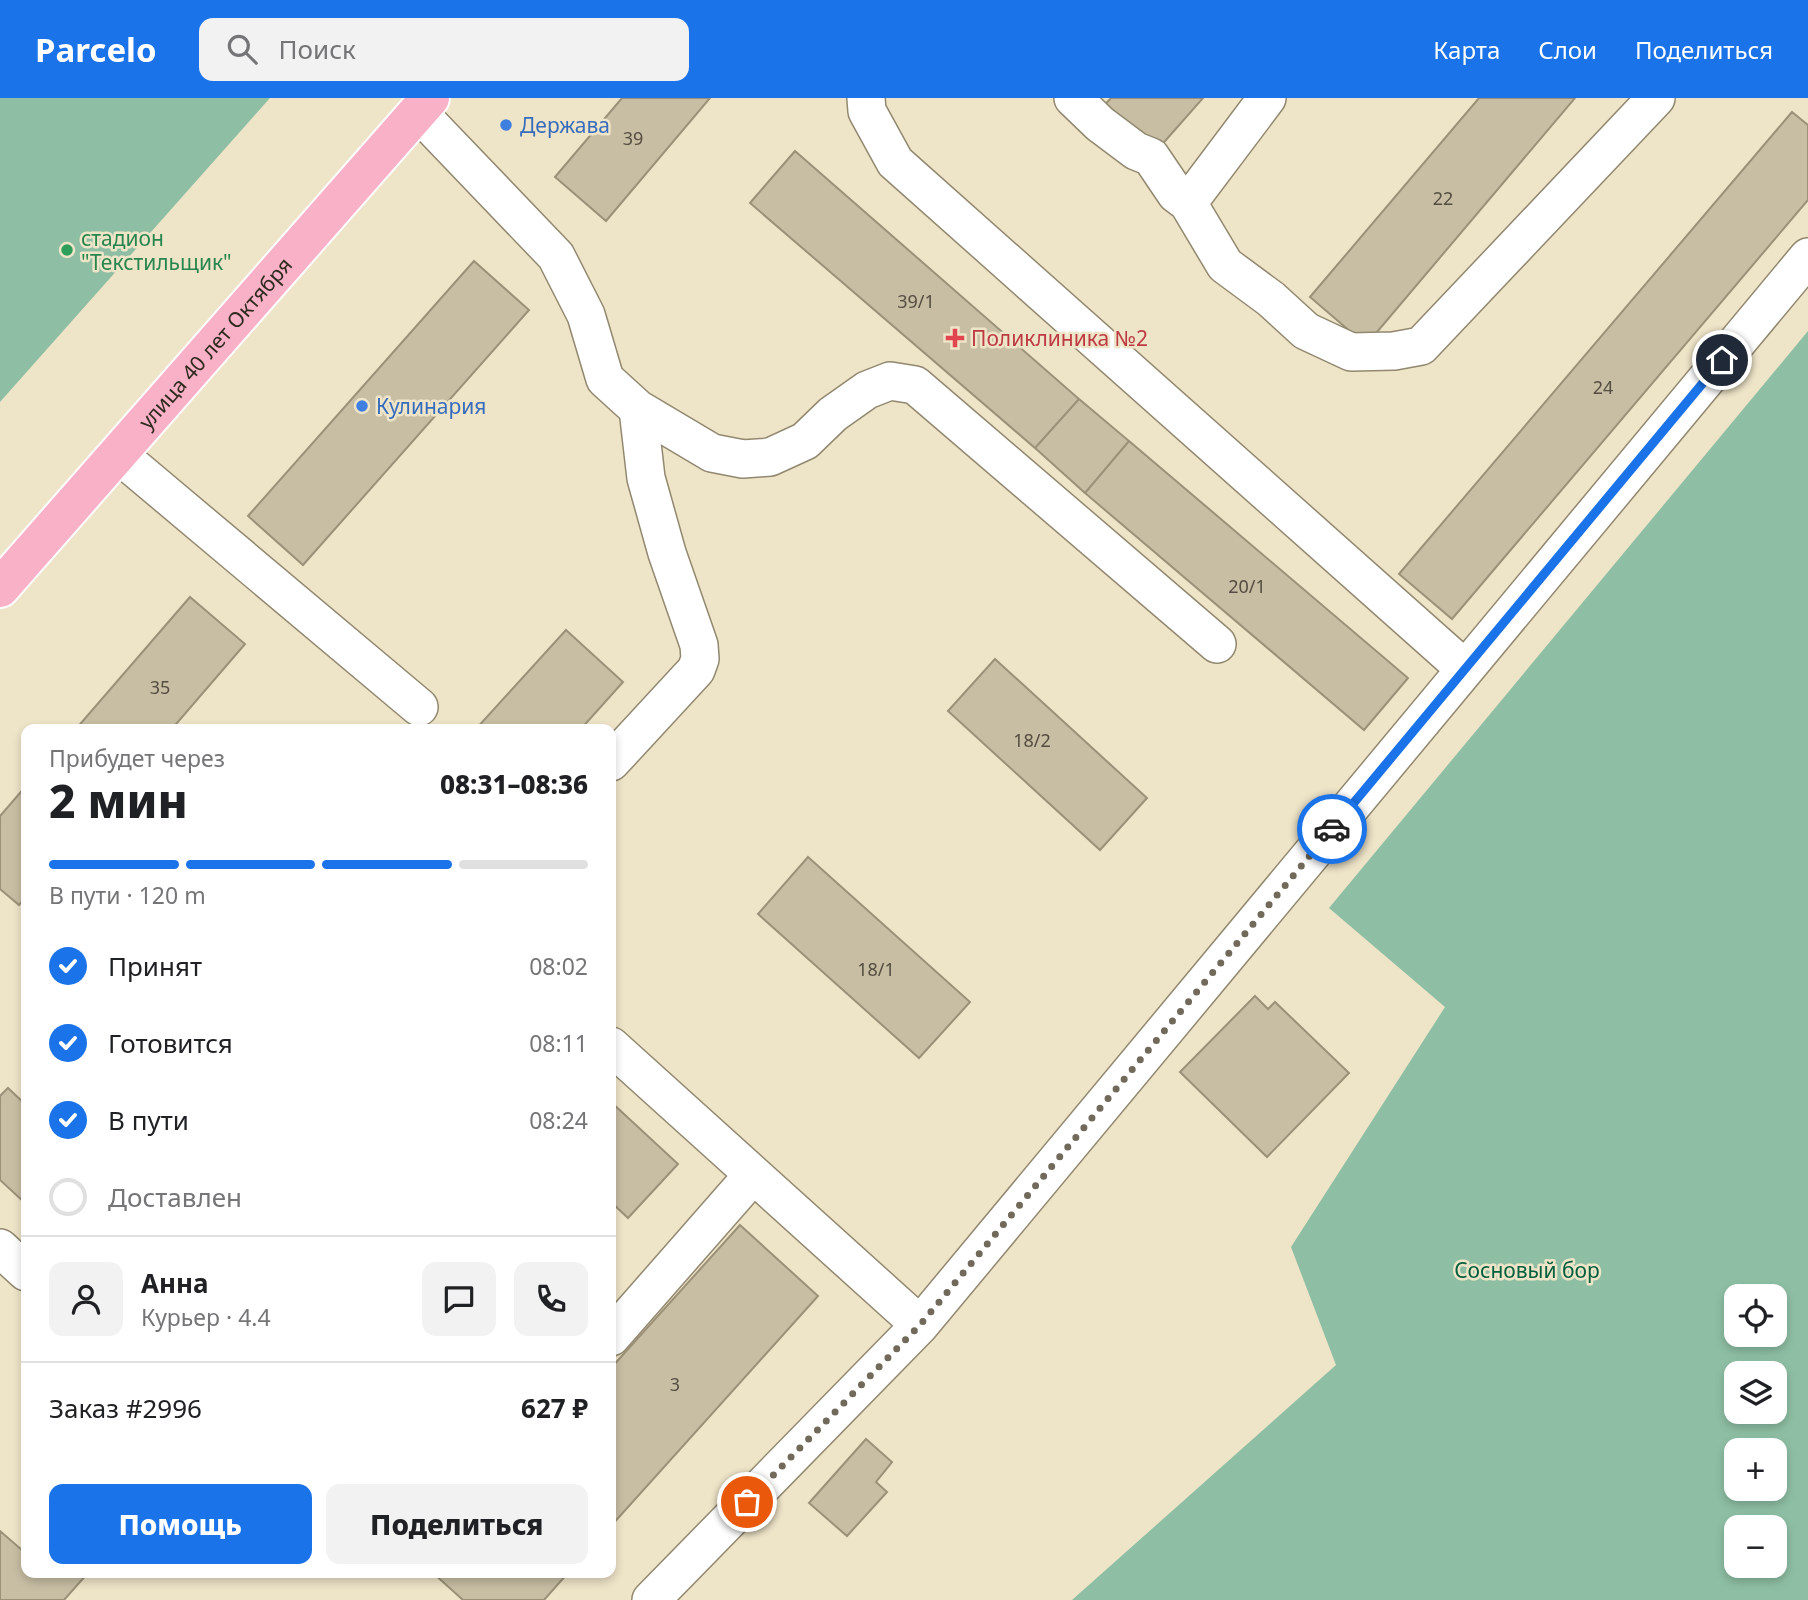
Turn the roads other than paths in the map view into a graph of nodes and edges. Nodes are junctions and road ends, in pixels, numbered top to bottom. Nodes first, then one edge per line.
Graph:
1 (866, 98) edge
2 (1073, 98) edge
3 (1267, 98) edge
4 (1656, 98) edge
5 (424, 105) edge
6 (1188, 203) junction
7 (1808, 257) edge
8 (638, 409) junction
9 (118, 454) junction
10 (0, 588) edge
11 (1217, 644) dead end
12 (1465, 669) junction
13 (419, 707) dead end
14 (616, 757) edge
15 (616, 1051) edge
16 (754, 1175) junction
17 (0, 1248) edge
18 (21, 1267) edge
19 (920, 1325) junction
20 (616, 1331) edge
21 (651, 1600) edge

1 - 12 street
2 - 6 street
3 - 6 street
4 - 6 street
5 - 8 street
5 - 9 main road, улица 40 лет Октября
7 - 12 street
8 - 11 street
8 - 14 street
9 - 10 main road, улица 40 лет Октября
9 - 13 street
12 - 19 street
15 - 16 street
16 - 19 street
16 - 20 street
17 - 18 street
19 - 21 street

